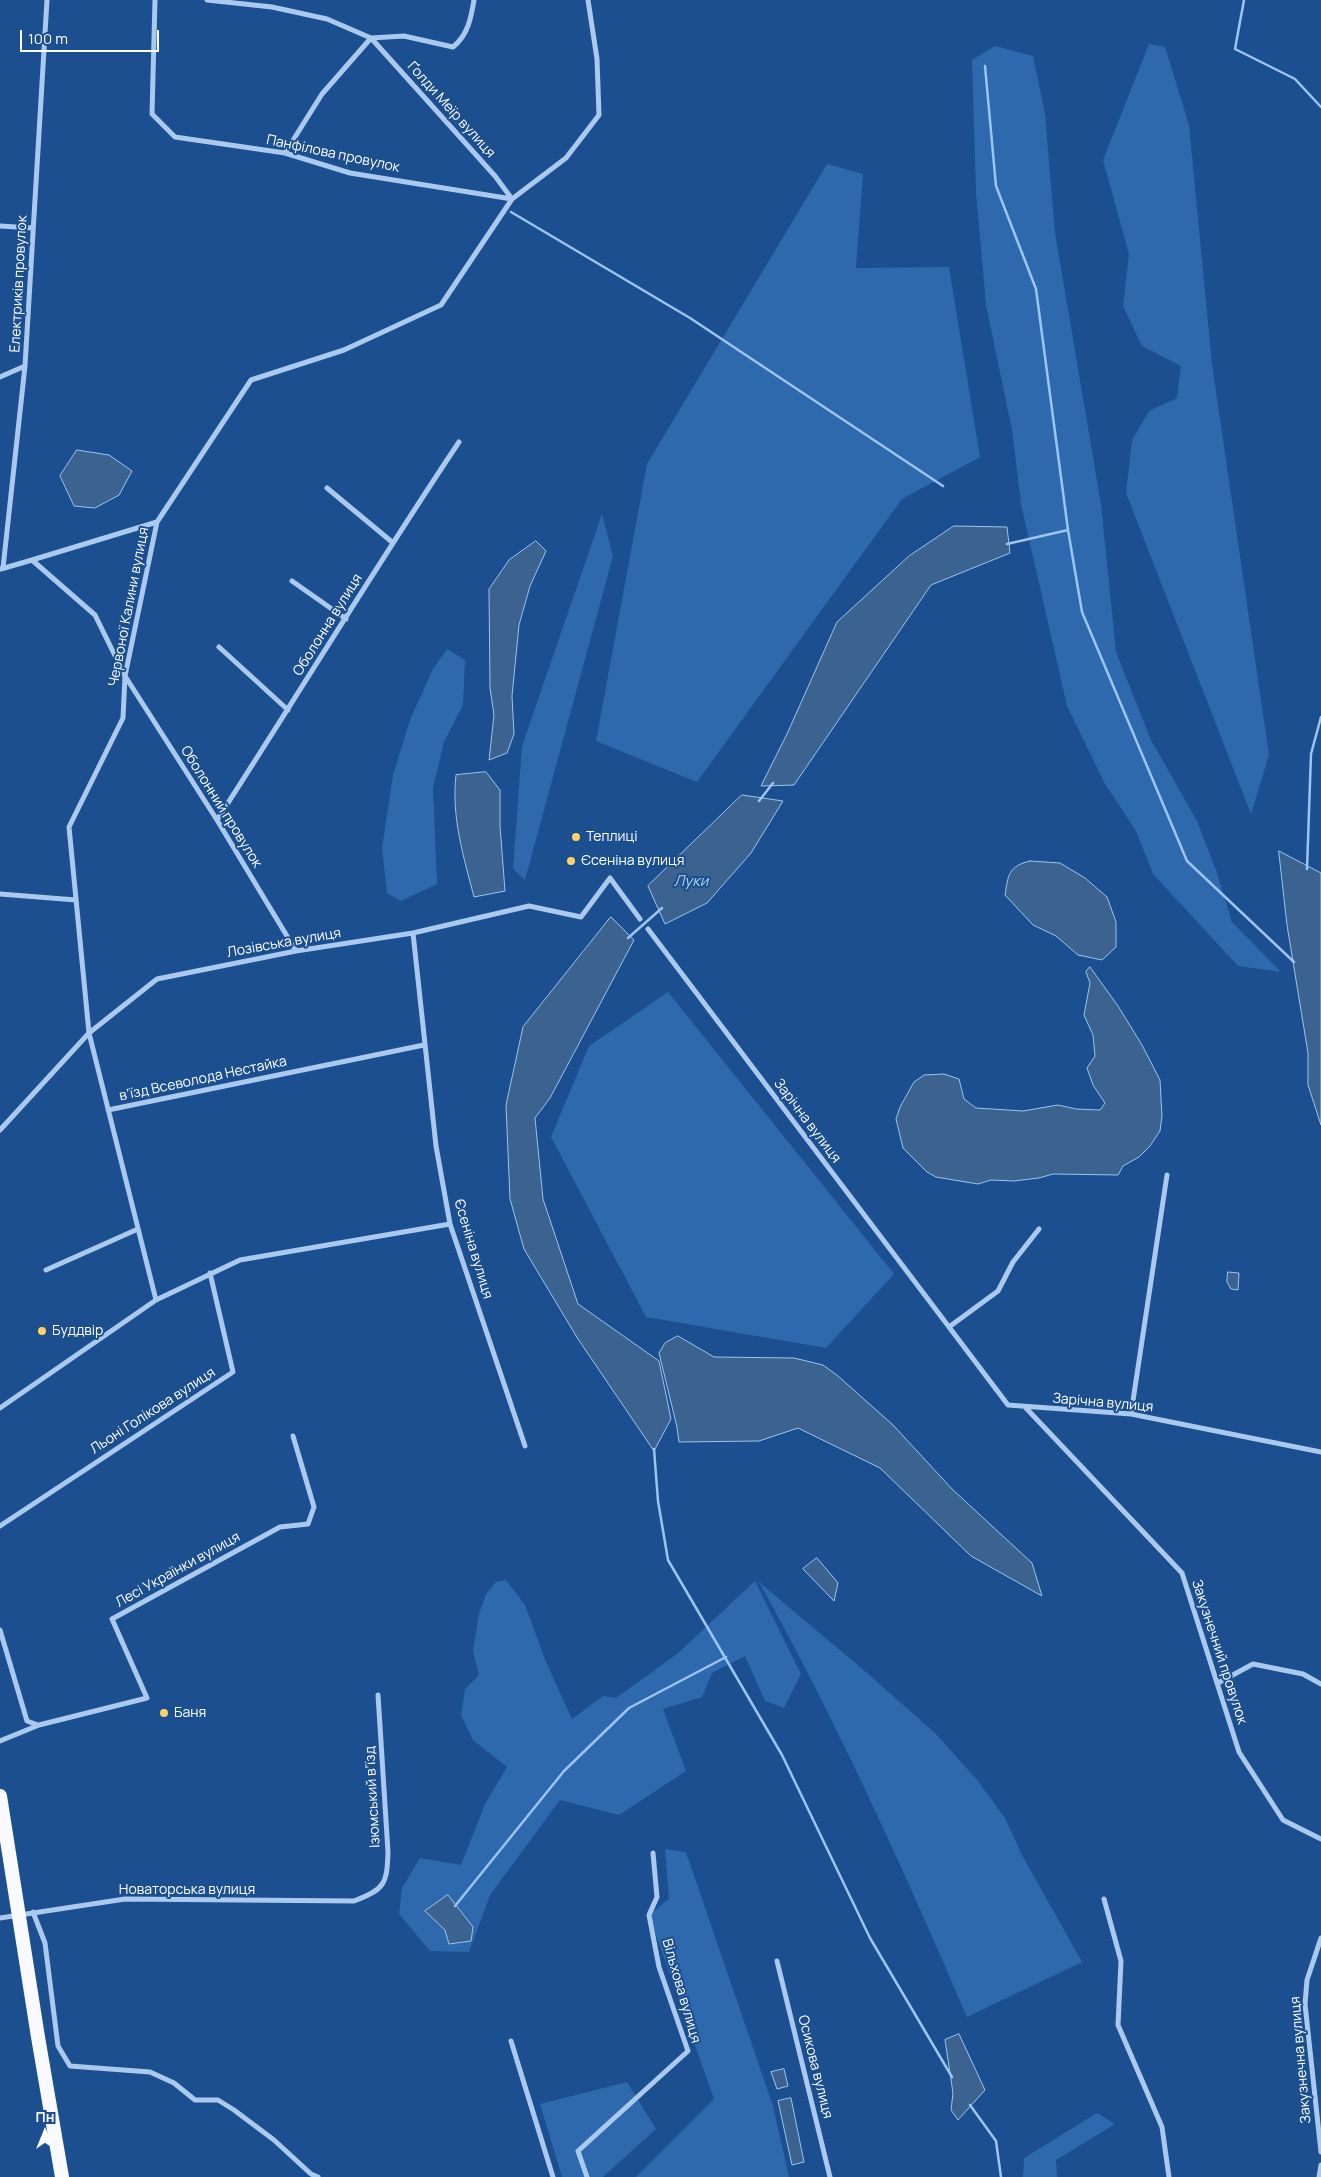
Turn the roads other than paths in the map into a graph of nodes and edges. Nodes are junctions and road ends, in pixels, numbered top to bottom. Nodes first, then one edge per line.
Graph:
1 (47, 0) edge
2 (155, 0) edge
3 (207, 0) edge
4 (474, 0) edge
5 (588, 0) edge
6 (371, 38) junction
7 (285, 153) junction
8 (512, 199) junction
9 (0, 226) edge
10 (33, 228) junction
11 (25, 366) junction
12 (0, 377) edge
13 (459, 442) dead end
14 (326, 488) dead end
15 (156, 522) junction
16 (392, 542) junction
17 (32, 560) junction
18 (1, 569) edge
19 (292, 581) dead end
20 (346, 619) junction
21 (219, 648) dead end
22 (125, 676) junction
23 (288, 710) junction
24 (217, 820) junction
25 (0, 894) edge
26 (76, 900) junction
27 (640, 919) dead end
28 (648, 929) dead end
29 (413, 933) junction
30 (296, 951) junction
31 (89, 1033) junction
32 (424, 1045) junction
33 (108, 1110) junction
34 (0, 1130) edge
35 (1167, 1175) dead end
36 (450, 1224) junction
37 (138, 1229) junction
38 (1039, 1229) dead end
39 (46, 1270) dead end
40 (210, 1273) junction
41 (156, 1300) junction
42 (949, 1327) junction
43 (0, 1408) edge
44 (1026, 1408) junction
45 (1131, 1414) junction
46 (293, 1436) dead end
47 (525, 1446) dead end
48 (1321, 1452) edge
49 (0, 1526) edge
50 (0, 1630) edge
51 (1218, 1683) junction
52 (1321, 1684) edge
53 (378, 1695) dead end
54 (39, 1725) junction
55 (0, 1741) edge
56 (0, 1796) edge
57 (1321, 1838) edge
58 (653, 1853) dead end
59 (375, 1893) joint
60 (1104, 1899) dead end
61 (32, 1912) junction
62 (18, 1914) junction
63 (0, 1918) edge
64 (1321, 1938) edge
65 (777, 1961) dead end
66 (511, 2041) dead end
67 (1321, 2152) edge
68 (1321, 2165) edge
69 (310, 2175) edge
70 (62, 2177) edge
71 (318, 2177) edge
72 (553, 2177) edge
73 (586, 2177) edge
74 (830, 2177) edge
75 (1169, 2177) edge
76 (1318, 2177) edge

1 - 10 street, Електриків провулок
2 - 7 street, Панфілова провулок
3 - 6 street, Ґолди Меїр вулиця
4 - 6 street, Ґолди Меїр вулиця
5 - 8 street, Червоної Калини вулиця
6 - 7 street
6 - 8 street, Ґолди Меїр вулиця
7 - 8 street, Панфілова провулок
8 - 15 street, Червоної Калини вулиця
9 - 10 street
10 - 11 street, Електриків провулок
11 - 12 street
11 - 18 street, Електриків провулок
13 - 16 street, Оболонна вулиця
14 - 16 street
15 - 17 street
15 - 22 street, Червоної Калини вулиця
16 - 20 street, Оболонна вулиця
17 - 18 street
17 - 22 street, Оболонний провулок
19 - 20 street
20 - 23 street, Оболонна вулиця
21 - 23 street
22 - 24 street, Оболонний провулок
22 - 26 street, Червоної Калини вулиця
23 - 24 street, Оболонна вулиця
24 - 30 street, Оболонний провулок
25 - 26 street
26 - 31 street, Червоної Калини вулиця
27 - 29 street, Лозівська вулиця
28 - 42 street, Зарічна вулиця
29 - 30 street, Лозівська вулиця
29 - 32 street, Єсеніна вулиця
30 - 31 street, Лозівська вулиця
31 - 33 street, Червоної Калини вулиця
31 - 34 street, Лозівська вулиця
32 - 33 street, в’їзд Всеволода Нестайка
32 - 36 street, Єсеніна вулиця
33 - 37 street, Червоної Калини вулиця
35 - 45 street
36 - 40 street
36 - 47 street, Єсеніна вулиця
37 - 39 street
37 - 41 street, Червоної Калини вулиця
38 - 42 street
40 - 41 street
40 - 49 street, Льоні Голікова вулиця
41 - 43 street
42 - 44 street, Зарічна вулиця
44 - 45 street, Зарічна вулиця
44 - 51 street, Закузнечний провулок
45 - 48 street, Зарічна вулиця
46 - 54 street, Лесі Українки вулиця
50 - 54 street
51 - 52 street
51 - 57 street, Закузнечний провулок
53 - 59 street, Ізюмський в’їзд
54 - 55 street
56 - 62 highway
58 - 73 street, Вільхова вулиця
59 - 61 street, Новаторська вулиця
60 - 75 street
61 - 62 street, Новаторська вулиця
61 - 69 street
62 - 63 street, Новаторська вулиця
62 - 70 highway
64 - 67 street, Закузнечна вулиця
65 - 74 street, Осикова вулиця
66 - 72 street
68 - 76 street
69 - 71 street

